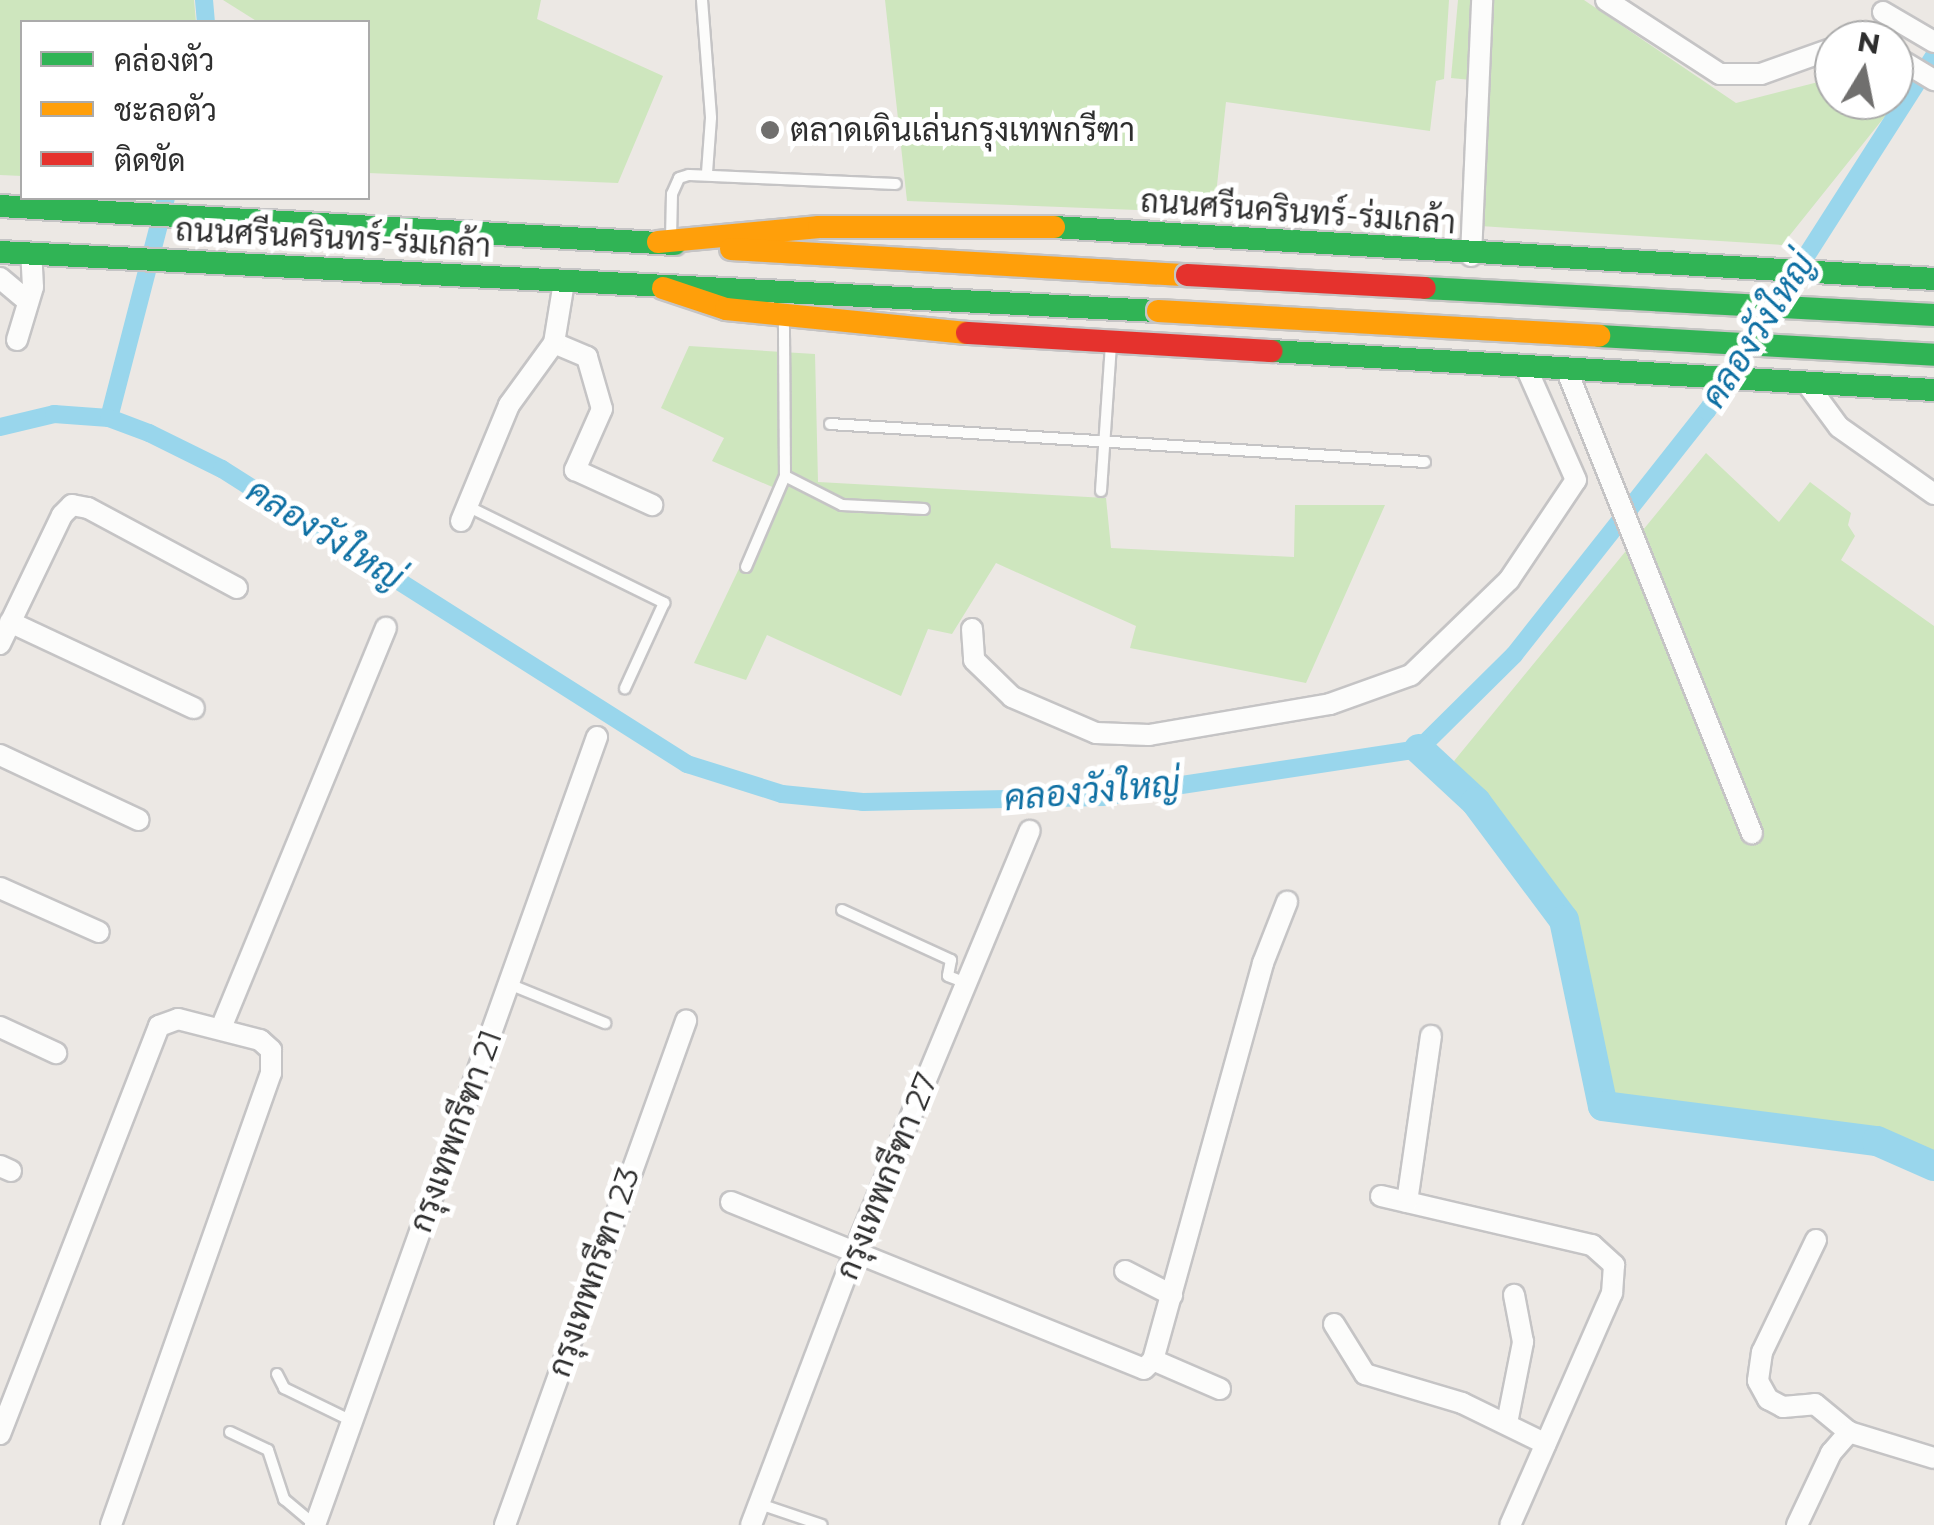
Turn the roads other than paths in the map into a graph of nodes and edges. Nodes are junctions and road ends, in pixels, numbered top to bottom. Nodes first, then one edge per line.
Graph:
1 (702, 0) edge
2 (1482, 0) edge
3 (1606, 0) edge
4 (1890, 15) dead end
5 (1934, 42) edge
6 (1814, 55) edge
7 (706, 173) junction
8 (896, 184) dead end
9 (0, 206) edge
10 (665, 242) junction
11 (0, 252) edge
12 (31, 254) junction
13 (1470, 256) junction
14 (1548, 258) junction
15 (0, 278) edge
16 (1934, 279) edge
17 (564, 282) junction
18 (663, 288) junction
19 (27, 301) junction
20 (1934, 314) edge
21 (784, 318) junction
22 (17, 340) dead end
23 (554, 343) junction
24 (1111, 343) junction
25 (1934, 355) edge
26 (1526, 367) junction
27 (1563, 370) junction
28 (1934, 372) edge
29 (1806, 386) junction
30 (1934, 390) edge
31 (830, 424) dead end
32 (1104, 441) junction
33 (1426, 462) dead end
34 (785, 476) junction
35 (1101, 491) dead end
36 (1934, 494) edge
37 (652, 505) dead end
38 (924, 510) dead end
39 (463, 514) joint
40 (746, 566) dead end
41 (237, 588) dead end
42 (10, 622) junction
43 (386, 628) dead end
44 (972, 629) dead end
45 (0, 644) edge
46 (625, 688) dead end
47 (194, 708) dead end
48 (597, 737) dead end
49 (0, 754) edge
50 (138, 820) dead end
51 (1030, 831) dead end
52 (1752, 834) dead end
53 (0, 888) edge
54 (1287, 902) dead end
55 (842, 910) dead end
56 (99, 932) dead end
57 (967, 983) junction
58 (509, 984) junction
59 (686, 1021) dead end
60 (605, 1022) dead end
61 (0, 1027) edge
62 (221, 1028) junction
63 (1431, 1036) dead end
64 (56, 1053) dead end
65 (1381, 1196) dead end
66 (731, 1202) dead end
67 (1407, 1202) junction
68 (1816, 1240) dead end
69 (856, 1248) junction
70 (1125, 1271) dead end
71 (1172, 1295) junction
72 (1514, 1295) dead end
73 (1334, 1324) dead end
74 (1153, 1360) junction
75 (277, 1374) dead end
76 (1220, 1389) dead end
77 (352, 1421) junction
78 (1507, 1423) junction
79 (230, 1432) dead end
80 (1848, 1432) junction
81 (0, 1434) edge
82 (1546, 1444) junction
83 (1934, 1458) edge
84 (759, 1504) junction
85 (110, 1525) edge
86 (315, 1525) edge
87 (506, 1525) edge
88 (751, 1525) edge
89 (822, 1525) edge
90 (1510, 1525) edge
91 (1796, 1525) edge

1 - 7 lane
2 - 13 street
3 - 6 street
4 - 5 street
7 - 8 lane
7 - 10 lane
9 - 10 main road, ถนนศรีนครินทร์-ร่มเกล้า
10 - 13 main road, ถนนศรีนครินทร์-ร่มเกล้า
10 - 20 main road, ถนนศรีนครินทร์-ร่มเกล้า, bridge
11 - 12 main road, ถนนศรีนครินทร์-ร่มเกล้า
12 - 17 main road, ถนนศรีนครินทร์-ร่มเกล้า
12 - 19 street
13 - 14 main road, ถนนศรีนครินทร์-ร่มเกล้า
14 - 16 main road, ถนนศรีนครินทร์-ร่มเกล้า
14 - 27 main road
15 - 19 street
17 - 18 main road, ถนนศรีนครินทร์-ร่มเกล้า
17 - 23 street
18 - 21 main road, ถนนศรีนครินทร์-ร่มเกล้า
18 - 25 main road, ถนนศรีนครินทร์-ร่มเกล้า, bridge
19 - 22 street
20 - 28 main road
21 - 24 main road, ถนนศรีนครินทร์-ร่มเกล้า
21 - 34 lane
23 - 37 street
23 - 39 street
24 - 26 main road, ถนนศรีนครินทร์-ร่มเกล้า
24 - 32 lane
26 - 27 main road, ถนนศรีนครินทร์-ร่มเกล้า
26 - 44 street
27 - 29 main road, ถนนศรีนครินทร์-ร่มเกล้า
27 - 52 street
29 - 30 main road, ถนนศรีนครินทร์-ร่มเกล้า
29 - 36 street
31 - 32 lane
32 - 33 lane
32 - 35 lane
34 - 38 lane
34 - 40 lane
39 - 46 lane
41 - 42 street
42 - 45 street
42 - 47 street
43 - 62 street
48 - 58 street, กรุงเทพกรีฑา 21
49 - 50 street
51 - 57 street, กรุงเทพกรีฑา 27
53 - 56 street
54 - 71 street
55 - 57 lane
57 - 69 street, กรุงเทพกรีฑา 27
58 - 60 lane
58 - 77 street, กรุงเทพกรีฑา 21
59 - 87 street, กรุงเทพกรีฑา 23
61 - 64 street
62 - 81 street
62 - 85 street
63 - 67 street
65 - 67 street
66 - 69 street
67 - 82 street
68 - 80 street
69 - 74 street
69 - 84 street, กรุงเทพกรีฑา 27
70 - 71 street
71 - 74 street
72 - 78 street
73 - 78 street
74 - 76 street
75 - 77 lane
77 - 86 street, กรุงเทพกรีฑา 21
78 - 82 street
79 - 86 lane
80 - 83 street
80 - 91 street
82 - 90 street
84 - 88 street, กรุงเทพกรีฑา 27
84 - 89 lane

